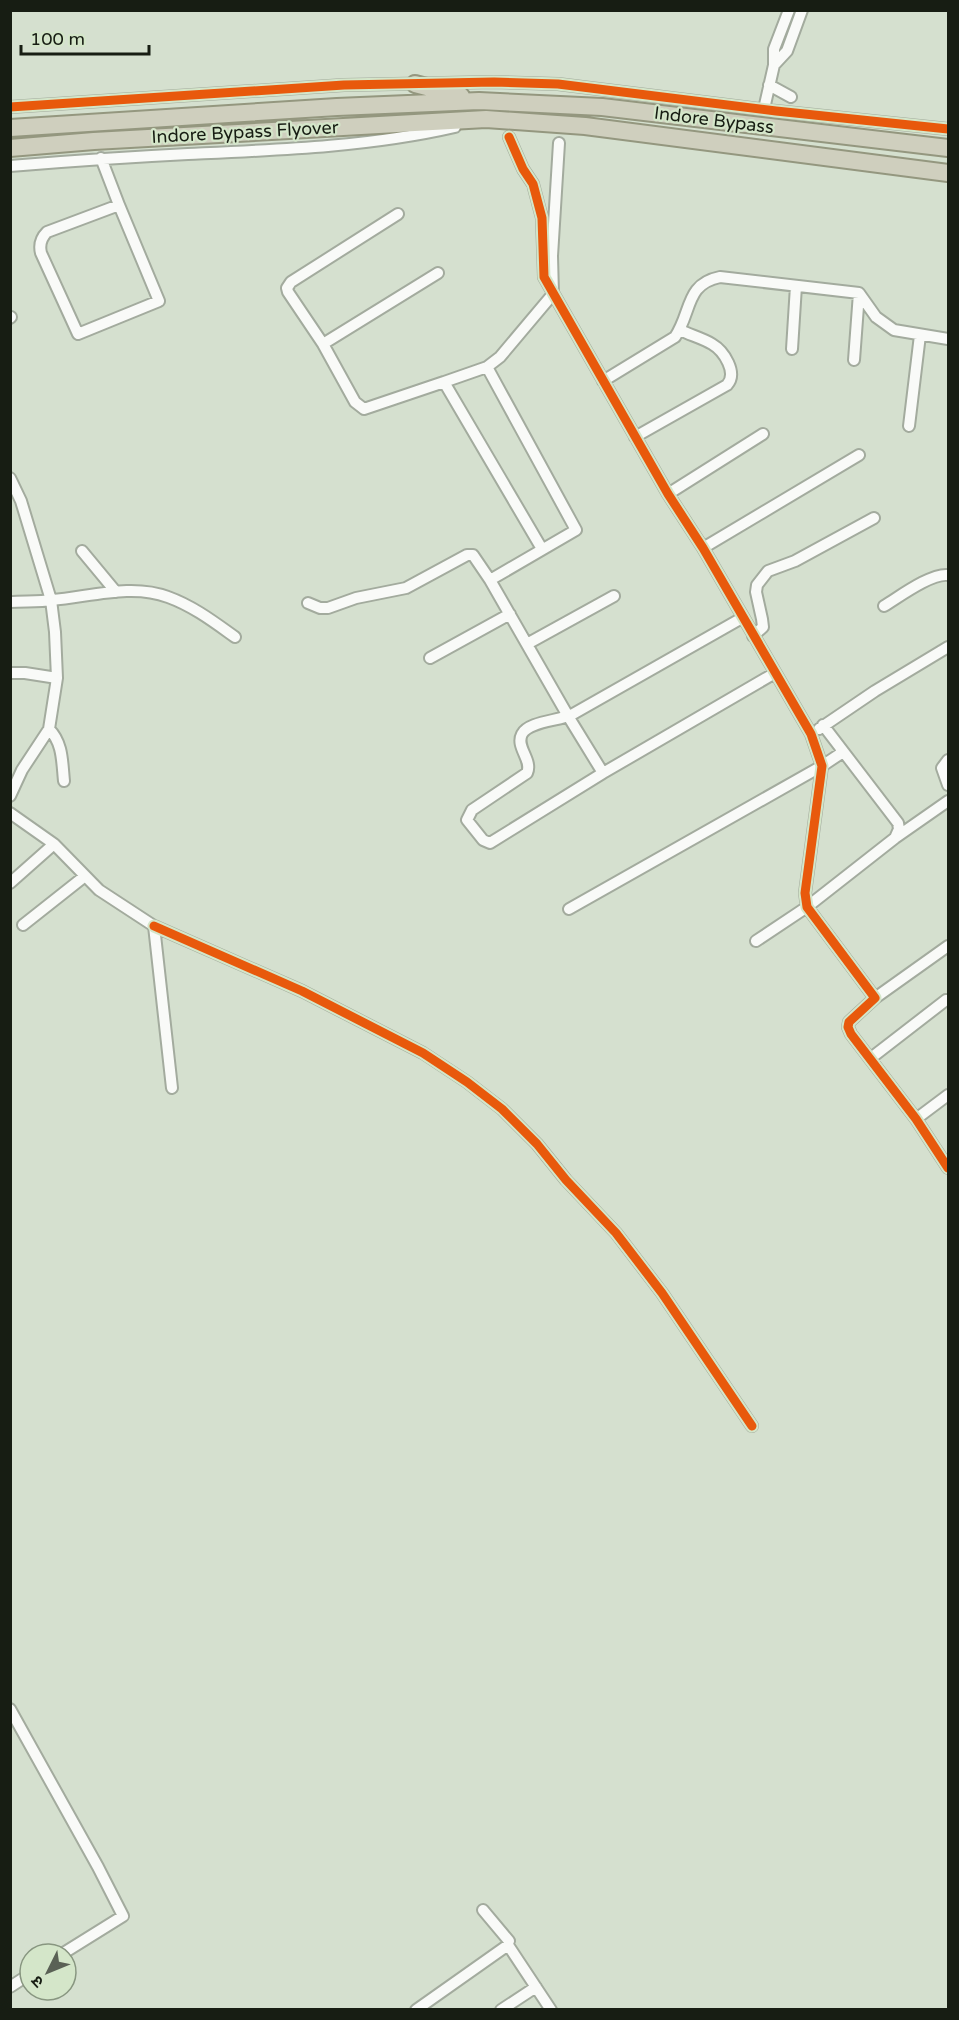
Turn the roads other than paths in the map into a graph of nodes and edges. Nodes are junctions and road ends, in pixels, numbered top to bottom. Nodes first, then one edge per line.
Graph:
1 (789, 10) edge
2 (802, 10) edge
3 (774, 65) junction
4 (415, 84) junction
5 (770, 85) junction
6 (791, 97) dead end
7 (479, 101) junction
8 (10, 107) edge
9 (764, 109) junction
10 (480, 120) junction
11 (10, 128) edge
12 (948, 129) edge
13 (509, 137) dead end
14 (559, 143) dead end
15 (10, 148) edge
16 (948, 148) edge
17 (101, 158) junction
18 (10, 166) edge
19 (948, 173) edge
20 (119, 206) junction
21 (398, 214) dead end
22 (438, 273) dead end
23 (796, 286) junction
24 (858, 293) junction
25 (553, 294) junction
26 (680, 330) junction
27 (920, 335) junction
28 (948, 339) edge
29 (323, 344) junction
30 (792, 349) dead end
31 (854, 360) dead end
32 (487, 367) junction
33 (603, 381) junction
34 (444, 382) junction
35 (909, 426) dead end
36 (764, 434) dead end
37 (635, 437) junction
38 (859, 455) dead end
39 (12, 486) edge
40 (668, 494) junction
41 (873, 518) dead end
42 (703, 548) junction
43 (542, 549) junction
44 (82, 551) dead end
45 (948, 575) edge
46 (490, 580) junction
47 (116, 592) junction
48 (614, 596) dead end
49 (51, 600) junction
50 (10, 602) edge
51 (308, 603) dead end
52 (884, 606) dead end
53 (510, 614) junction
54 (742, 618) junction
55 (753, 636) junction
56 (235, 637) dead end
57 (527, 644) junction
58 (948, 647) edge
59 (430, 658) dead end
60 (10, 673) edge
61 (775, 673) junction
62 (57, 678) junction
63 (568, 716) junction
64 (823, 725) junction
65 (49, 729) junction
66 (811, 734) junction
67 (843, 752) junction
68 (948, 760) edge
69 (822, 766) junction
70 (603, 773) junction
71 (13, 780) edge
72 (64, 781) dead end
73 (948, 785) edge
74 (10, 796) edge
75 (948, 801) edge
76 (10, 813) edge
77 (895, 838) junction
78 (54, 844) junction
79 (85, 876) junction
80 (10, 883) edge
81 (807, 907) junction
82 (569, 909) dead end
83 (22, 925) dead end
84 (154, 926) junction
85 (756, 940) dead end
86 (948, 946) edge
87 (875, 998) junction
88 (946, 1000) dead end
89 (871, 1058) junction
90 (172, 1088) dead end
91 (948, 1095) edge
92 (916, 1119) junction
93 (948, 1168) edge
94 (752, 1426) dead end
95 (10, 1709) edge
96 (483, 1910) dead end
97 (509, 1941) dead end
98 (78, 1944) edge
99 (536, 1987) junction
100 (416, 2010) edge
101 (501, 2010) edge
102 (551, 2010) edge

1 - 3 street
2 - 3 street
3 - 5 street
4 - 7 highway
4 - 8 street
4 - 9 street
5 - 6 street
5 - 9 street
7 - 11 highway, Indore Bypass Flyover
7 - 16 highway, Indore Bypass
9 - 12 street
10 - 15 highway, Indore Bypass Flyover
10 - 17 street
10 - 19 highway, Indore Bypass
13 - 25 street
14 - 25 street
17 - 18 street
17 - 20 street
20 - 20 street
21 - 29 street
22 - 29 street
23 - 24 street
23 - 26 street
23 - 30 street
24 - 27 street
24 - 31 street
25 - 32 street
25 - 33 street
26 - 33 street
26 - 37 street
27 - 28 street
27 - 35 street
29 - 34 street
32 - 34 street
32 - 43 street
33 - 37 street
34 - 43 street
36 - 40 street
37 - 40 street
38 - 42 street
39 - 49 street
40 - 42 street
41 - 55 street
42 - 54 street
43 - 46 street
44 - 47 street
45 - 52 street
46 - 51 street
46 - 53 street
47 - 49 street
47 - 56 street
48 - 57 street
49 - 50 street
49 - 62 street
53 - 57 street
53 - 59 street
54 - 55 street
54 - 63 street
55 - 61 street
57 - 63 street
58 - 64 street
60 - 62 street
61 - 66 street
61 - 70 street
62 - 65 street
63 - 70 street
63 - 70 street
64 - 66 street
64 - 67 street
65 - 71 street
65 - 72 street
66 - 69 street
67 - 69 street
67 - 77 street
68 - 73 street
69 - 81 street
69 - 82 street
71 - 74 street
75 - 77 street
76 - 78 street
77 - 81 street
78 - 79 street
78 - 80 street
79 - 83 street
79 - 84 street
81 - 85 street
81 - 87 street
84 - 90 street
84 - 94 street
86 - 87 street
87 - 89 street
88 - 89 street
89 - 92 street
91 - 92 street
92 - 93 street
95 - 98 street
96 - 97 street
99 - 100 street
99 - 101 street
99 - 102 street

